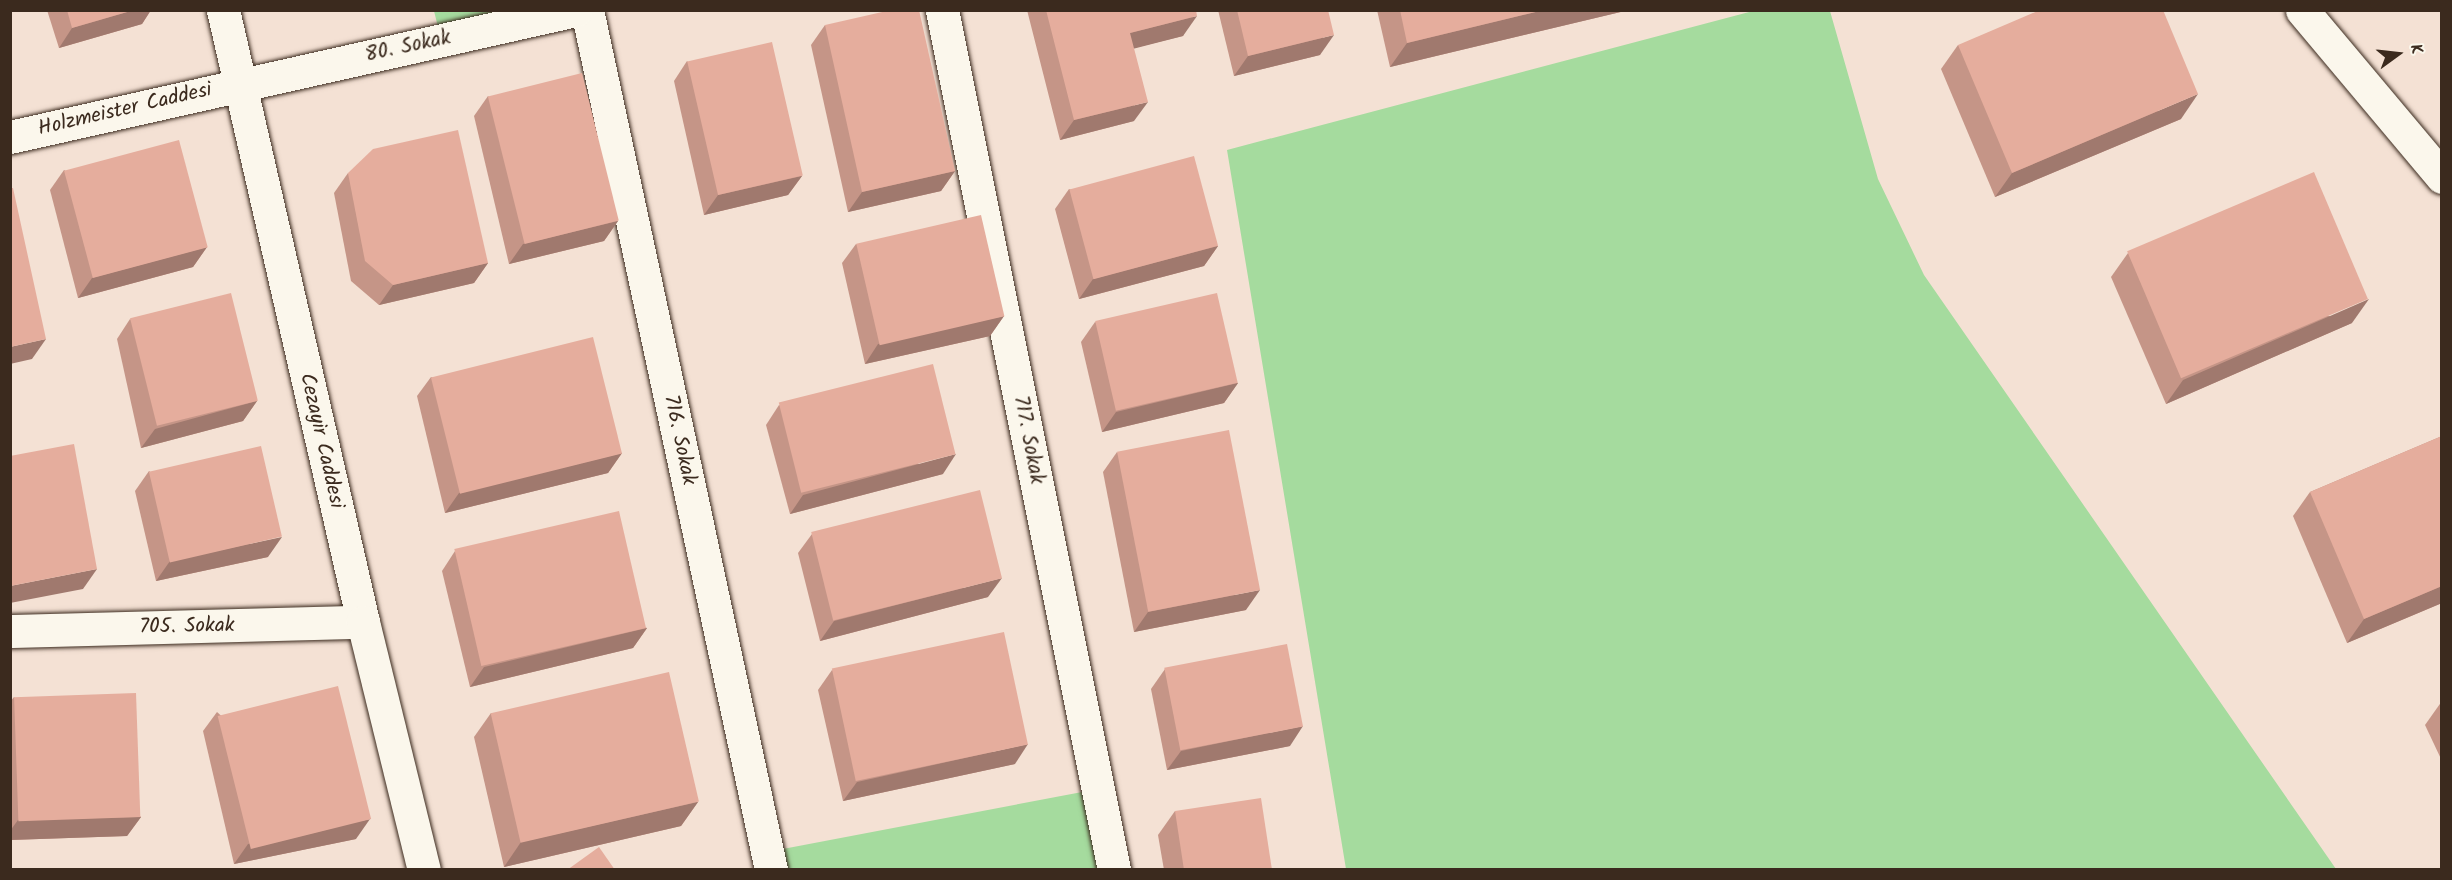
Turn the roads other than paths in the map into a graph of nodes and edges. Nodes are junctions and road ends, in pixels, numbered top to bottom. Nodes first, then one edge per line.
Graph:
1 (223, 10) edge
2 (576, 10) edge
3 (587, 10) edge
4 (942, 10) edge
5 (2302, 10) edge
6 (240, 83) junction
7 (10, 136) edge
8 (2442, 177) edge
9 (363, 622) junction
10 (10, 631) edge
11 (424, 870) edge
12 (771, 870) edge
13 (1114, 870) edge

1 - 6 street, Cezayir Caddesi
2 - 6 street, 80. Sokak
3 - 12 street, 716. Sokak
4 - 13 street, 717. Sokak
5 - 8 street
6 - 7 street, Holzmeister Caddesi
6 - 9 street, Cezayir Caddesi
9 - 10 street, 705. Sokak
9 - 11 street, Cezayir Caddesi

